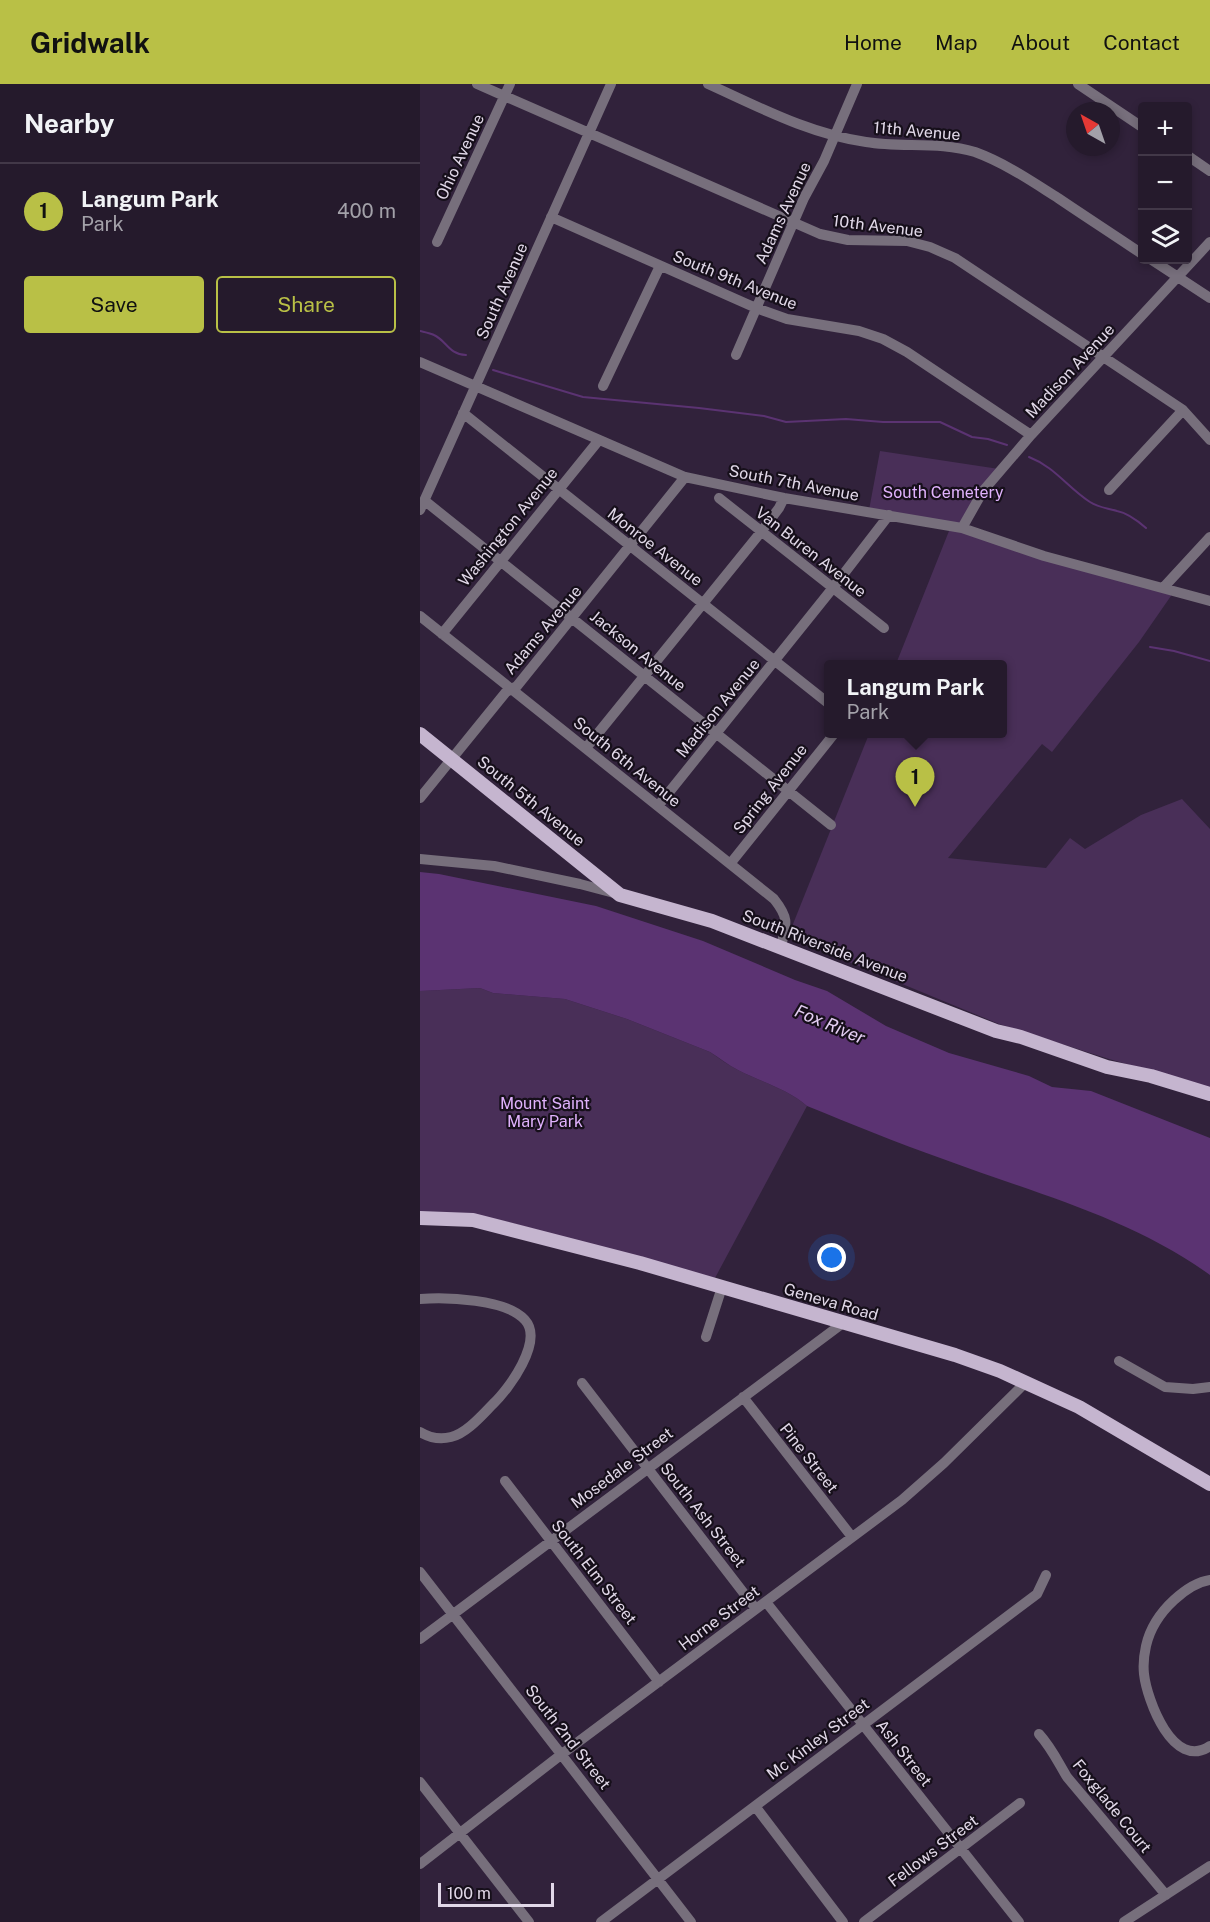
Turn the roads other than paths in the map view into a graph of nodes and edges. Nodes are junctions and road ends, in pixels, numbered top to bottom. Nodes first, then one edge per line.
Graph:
1 (477, 84) edge
2 (510, 84) edge
3 (611, 84) edge
4 (708, 84) edge
5 (856, 84) edge
6 (1078, 84) edge
7 (504, 96) junction
8 (1138, 124) edge
9 (589, 133) junction
10 (834, 137) junction
11 (1192, 159) edge
12 (1210, 171) edge
13 (551, 217) junction
14 (793, 223) junction
15 (437, 242) dead end
16 (1210, 242) edge
17 (1138, 251) edge
18 (1158, 264) edge
19 (660, 266) junction
20 (1178, 276) junction
21 (1210, 298) edge
22 (756, 308) junction
23 (736, 355) dead end
24 (1104, 356) junction
25 (420, 362) edge
26 (475, 386) junction
27 (603, 386) dead end
28 (1183, 411) junction
29 (463, 413) junction
30 (1031, 435) junction
31 (599, 440) junction
32 (1210, 440) edge
33 (685, 477) junction
34 (558, 490) junction
35 (1109, 490) dead end
36 (719, 498) dead end
37 (784, 498) junction
38 (423, 506) edge
39 (889, 515) junction
40 (962, 528) junction
41 (760, 532) junction
42 (1210, 537) edge
43 (630, 547) junction
44 (500, 561) junction
45 (1163, 588) junction
46 (832, 589) junction
47 (1210, 601) edge
48 (703, 604) junction
49 (420, 616) edge
50 (573, 618) junction
51 (884, 628) dead end
52 (442, 634) junction
53 (775, 661) junction
54 (645, 676) junction
55 (512, 689) junction
56 (824, 700) edge
57 (717, 733) junction
58 (420, 734) edge
59 (831, 738) edge
60 (586, 748) junction
61 (451, 759) junction
62 (788, 790) junction
63 (420, 798) edge
64 (658, 806) junction
65 (831, 825) dead end
66 (420, 859) edge
67 (730, 864) junction
68 (621, 895) junction
69 (781, 946) junction
70 (1210, 1094) edge
71 (420, 1218) edge
72 (722, 1287) junction
73 (420, 1299) edge
74 (843, 1323) junction
75 (706, 1337) dead end
76 (1119, 1361) dead end
77 (582, 1383) dead end
78 (1025, 1383) junction
79 (1210, 1387) edge
80 (743, 1397) junction
81 (420, 1432) edge
82 (648, 1468) junction
83 (505, 1481) dead end
84 (1210, 1484) edge
85 (852, 1538) junction
86 (550, 1541) junction
87 (420, 1572) edge
88 (1047, 1575) dead end
89 (1210, 1580) edge
90 (766, 1602) junction
91 (756, 1609) junction
92 (452, 1614) junction
93 (420, 1639) edge
94 (659, 1682) junction
95 (862, 1724) junction
96 (1040, 1734) dead end
97 (1210, 1746) edge
98 (562, 1754) junction
99 (420, 1782) edge
100 (1020, 1803) dead end
101 (755, 1806) junction
102 (460, 1834) junction
103 (961, 1849) junction
104 (420, 1864) edge
105 (1210, 1866) edge
106 (658, 1879) junction
107 (1166, 1894) junction
108 (529, 1922) edge
109 (601, 1922) edge
110 (692, 1922) edge
111 (843, 1922) edge
112 (864, 1922) edge
113 (1019, 1922) edge
114 (1124, 1922) edge

1 - 7 street, 10th Avenue
2 - 7 street, Ohio Avenue
3 - 9 street, South Avenue
4 - 10 street, 11th Avenue
5 - 10 street, Adams Avenue
6 - 8 street
7 - 9 street, 10th Avenue
7 - 15 street, Ohio Avenue
9 - 13 street, South Avenue
9 - 14 street, 10th Avenue
10 - 14 street, Adams Avenue
10 - 17 street, 11th Avenue
11 - 12 street
13 - 19 street, South 9th Avenue
13 - 26 street, South Avenue
14 - 22 street, Adams Avenue
14 - 24 street, 10th Avenue
16 - 20 street, Madison Avenue
18 - 20 street
19 - 22 street, South 9th Avenue
19 - 27 street
20 - 21 street
20 - 24 street, Madison Avenue
22 - 23 street, Adams Avenue
22 - 30 street, South 9th Avenue
24 - 28 street, 10th Avenue
24 - 30 street, Madison Avenue
25 - 26 street, South 7th Avenue
26 - 29 street, South Avenue
26 - 31 street, South 7th Avenue
28 - 32 street, 10th Avenue
28 - 35 street
29 - 34 street, Monroe Avenue
29 - 38 street, South Avenue
30 - 40 street, Madison Avenue
31 - 33 street, South 7th Avenue
31 - 34 street, Washington Avenue
33 - 37 street, South 7th Avenue
33 - 43 street, Adams Avenue
34 - 43 street, Monroe Avenue
34 - 44 street, Washington Avenue
36 - 41 street, Van Buren Avenue
37 - 39 street, South 7th Avenue
37 - 41 street
38 - 44 street, Jackson Avenue
39 - 40 street, South 7th Avenue
39 - 46 street, Madison Avenue
40 - 45 street, South 7th Avenue
41 - 46 street, Van Buren Avenue
41 - 48 street
42 - 45 street
43 - 48 street, Monroe Avenue
43 - 50 street, Adams Avenue
44 - 50 street, Jackson Avenue
44 - 52 street, Washington Avenue
45 - 47 street, South 7th Avenue
46 - 51 street, Van Buren Avenue
46 - 53 street, Madison Avenue
48 - 53 street, Monroe Avenue
48 - 54 street
49 - 52 street, South 6th Avenue
50 - 54 street, Jackson Avenue
50 - 55 street, Adams Avenue
52 - 55 street, South 6th Avenue
53 - 56 street, Monroe Avenue
53 - 57 street, Madison Avenue
54 - 57 street, Jackson Avenue
54 - 60 street
55 - 60 street, South 6th Avenue
55 - 61 street, Adams Avenue
57 - 62 street, Jackson Avenue
57 - 64 street, Madison Avenue
58 - 61 main road, South 5th Avenue
59 - 62 street, Spring Avenue
60 - 64 street, South 6th Avenue
61 - 63 street, Adams Avenue
61 - 68 main road, South 5th Avenue
62 - 65 street, Jackson Avenue
62 - 67 street, Spring Avenue
64 - 67 street, South 6th Avenue
66 - 68 street, South Riverside Avenue
67 - 69 street, South 6th Avenue
68 - 69 main road, South Riverside Avenue
69 - 70 main road, South Riverside Avenue
71 - 72 main road, Geneva Road
72 - 74 main road, Geneva Road
72 - 75 street
73 - 81 street
74 - 78 main road, Geneva Road
74 - 80 street, Mosedale Street
76 - 79 street
77 - 82 street, South Ash Street
78 - 84 main road, Geneva Road
78 - 85 street, Horne Street
80 - 82 street, Mosedale Street
80 - 85 street, Pine Street
82 - 86 street, Mosedale Street
82 - 91 street, South Ash Street
83 - 86 street, South Elm Street
85 - 90 street, Horne Street
86 - 92 street, Mosedale Street
86 - 94 street, South Elm Street
87 - 92 street, South 2nd Street
88 - 95 street, Mc Kinley Street
89 - 97 street
90 - 91 street, Horne Street
90 - 95 street, Ash Street
91 - 94 street, Horne Street
92 - 93 street, Mosedale Street
92 - 98 street, South 2nd Street
94 - 98 street, Horne Street
95 - 101 street, Mc Kinley Street
95 - 103 street, Ash Street
96 - 107 street, Foxglade Court
98 - 102 street, Horne Street
98 - 106 street, South 2nd Street
99 - 102 street
100 - 103 street, Fellows Street
101 - 106 street, Mc Kinley Street
101 - 111 street
102 - 104 street, Horne Street
102 - 108 street
103 - 112 street, Fellows Street
103 - 113 street, Ash Street
105 - 107 street
106 - 109 street, Mc Kinley Street
106 - 110 street, South 2nd Street
107 - 114 street

